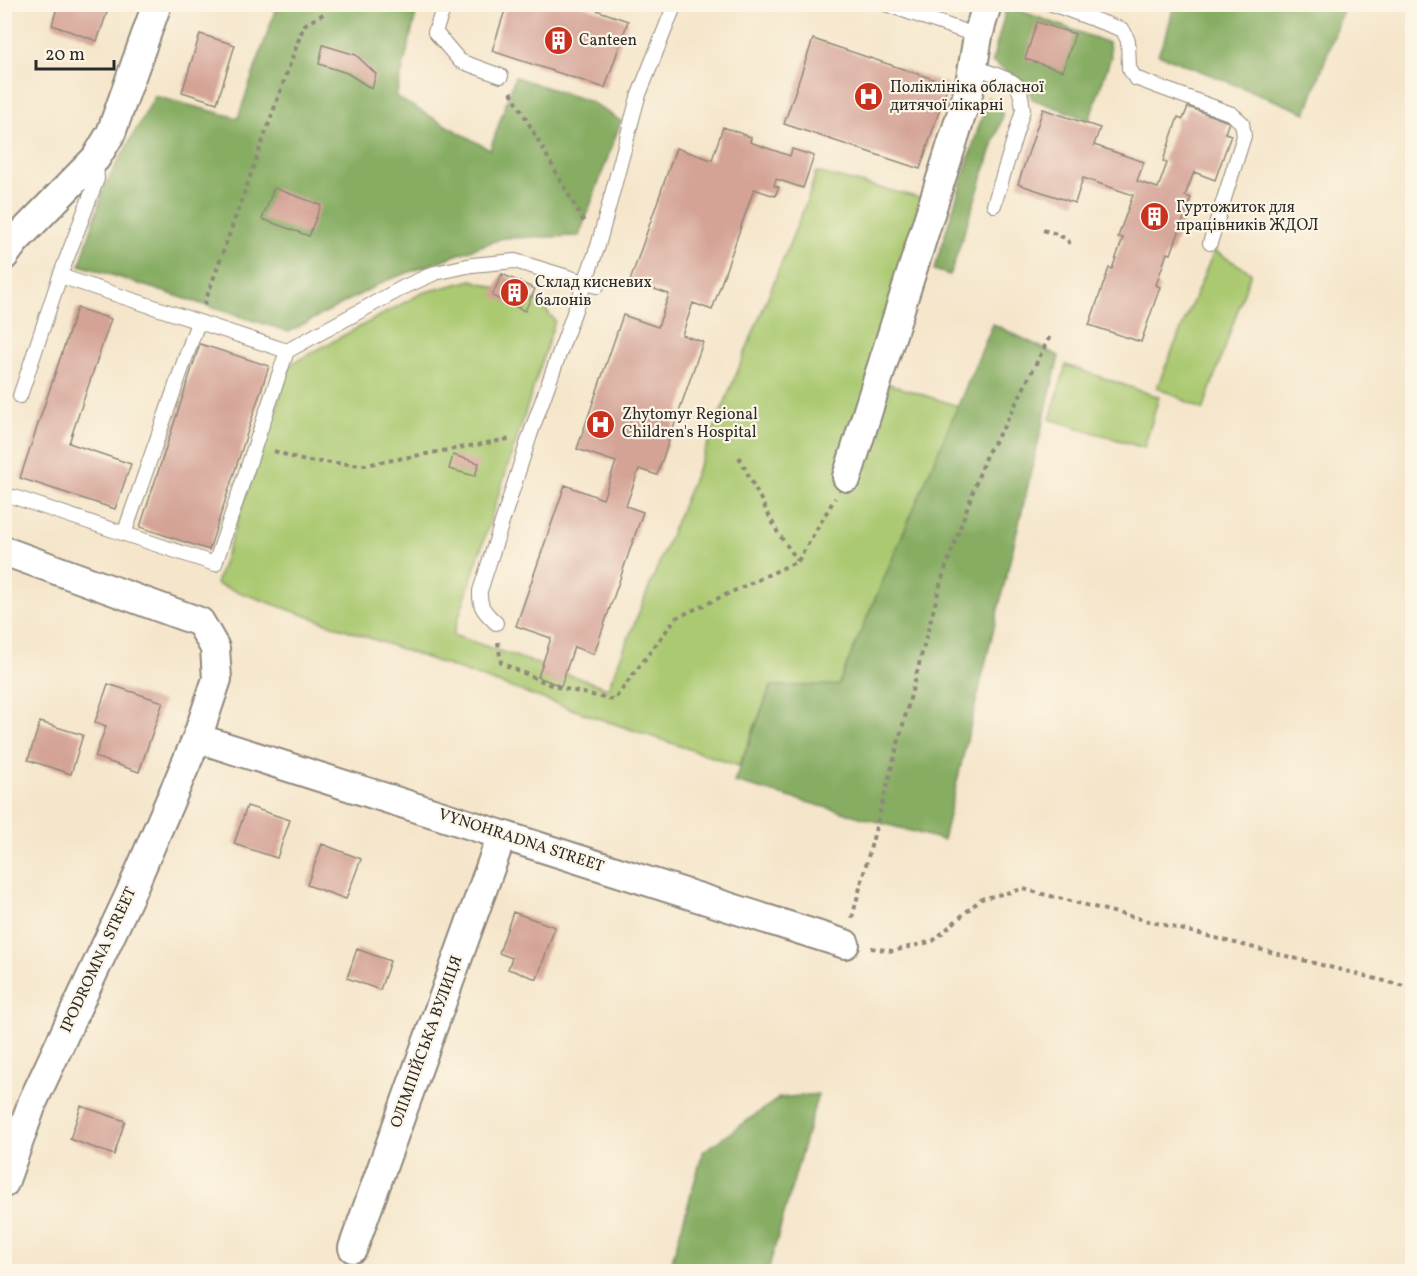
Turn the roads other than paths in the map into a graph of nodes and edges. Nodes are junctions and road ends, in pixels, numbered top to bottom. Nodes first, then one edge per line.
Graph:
1 (157, 4) edge
2 (445, 4) edge
3 (675, 4) edge
4 (885, 4) edge
5 (987, 4) edge
6 (1052, 4) edge
7 (978, 36) junction
8 (973, 66) junction
9 (501, 76) road end
10 (96, 158) junction
11 (994, 205) dead end
12 (1210, 243) dead end
13 (4, 256) edge
14 (60, 276) junction
15 (591, 285) junction
16 (198, 322) junction
17 (287, 351) junction
18 (20, 396) dead end
19 (847, 477) road end
20 (14, 497) dead end
21 (124, 534) junction
22 (4, 551) edge
23 (496, 623) road end
24 (197, 738) junction
25 (501, 835) junction
26 (845, 944) road end
27 (4, 1183) edge
28 (353, 1248) dead end

1 - 10 street
2 - 9 lane
3 - 15 lane
4 - 7 lane
5 - 7 street
6 - 12 lane
7 - 8 street
8 - 11 lane
8 - 19 street
10 - 13 street
10 - 14 lane
14 - 16 lane
14 - 18 lane
15 - 17 lane
15 - 23 lane
16 - 17 lane
16 - 21 lane
17 - 21 lane
20 - 21 lane
22 - 24 street, IPODROMNA STREET
24 - 25 street, VYNOHRADNA STREET
24 - 27 street, IPODROMNA STREET
25 - 26 street, VYNOHRADNA STREET
25 - 28 street, ОЛІМПІЙСЬКА ВУЛИЦЯ

